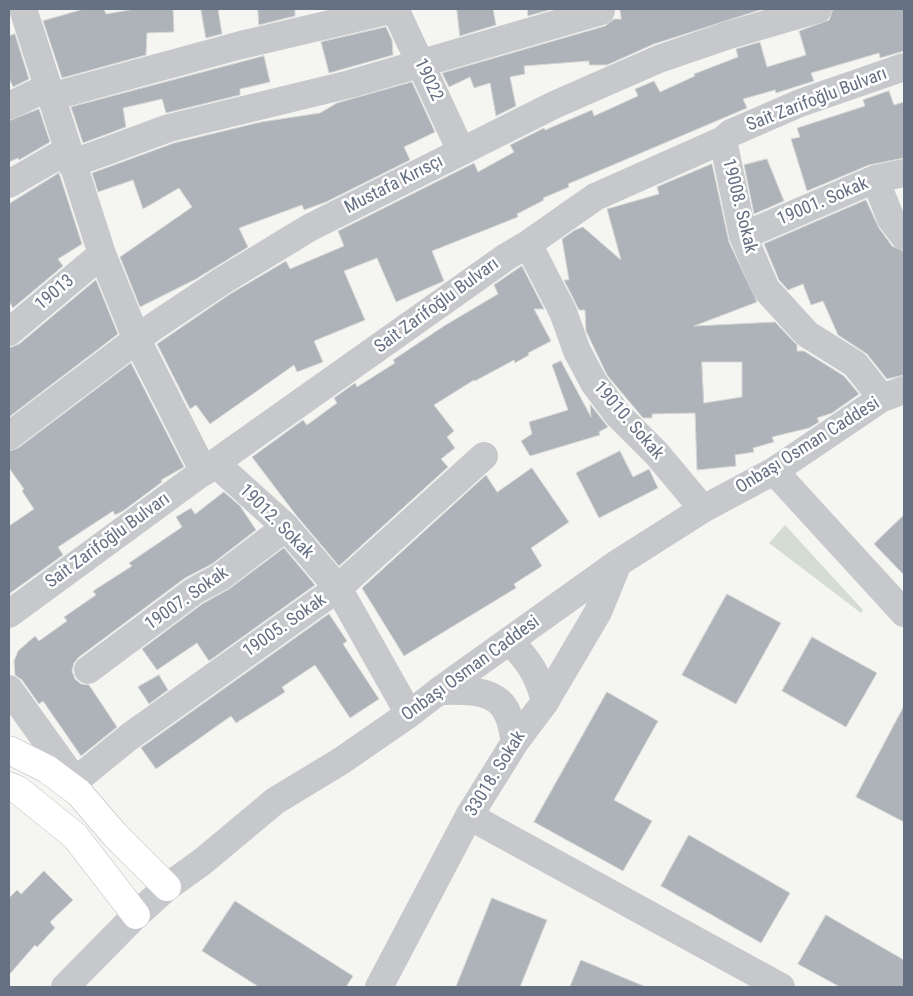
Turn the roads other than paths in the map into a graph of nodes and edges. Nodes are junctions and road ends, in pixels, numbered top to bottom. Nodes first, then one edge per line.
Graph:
1 (394, 9) edge
2 (600, 9) edge
3 (818, 9) edge
4 (23, 11) edge
5 (420, 62) junction
6 (904, 67) edge
7 (49, 92) junction
8 (9, 106) edge
9 (724, 140) junction
10 (461, 151) junction
11 (69, 156) junction
12 (904, 173) edge
13 (875, 179) junction
14 (9, 184) edge
15 (743, 236) junction
16 (904, 236) edge
17 (528, 244) junction
18 (102, 254) junction
19 (9, 332) edge
20 (137, 340) junction
21 (893, 394) edge
22 (9, 436) edge
23 (484, 456) dead end
24 (209, 467) junction
25 (774, 471) junction
26 (703, 509) junction
27 (286, 527) junction
28 (618, 564) junction
29 (338, 588) junction
30 (904, 613) edge
31 (9, 614) edge
32 (509, 641) junction
33 (88, 670) dead end
34 (9, 689) edge
35 (439, 691) junction
36 (545, 702) junction
37 (409, 714) junction
38 (515, 742) junction
39 (9, 750) edge
40 (9, 786) edge
41 (77, 787) junction
42 (469, 816) junction
43 (167, 887) junction
44 (136, 915) junction
45 (65, 987) edge
46 (379, 987) edge
47 (781, 987) edge

1 - 5 street, 19022
1 - 7 street
2 - 5 street
3 - 10 street, Mustafa Kırısçı
4 - 7 street
5 - 10 street, 19022
5 - 11 street
6 - 9 street, Sait Zarifoğlu Bulvarı
7 - 8 street
7 - 11 street
9 - 15 street, 19008. Sokak
9 - 17 street, Sait Zarifoğlu Bulvarı
10 - 20 street, Mustafa Kırısçı
11 - 14 street
11 - 18 street
12 - 13 street, 19001. Sokak
13 - 15 street, 19001. Sokak
13 - 16 street
15 - 21 street, 19008. Sokak
17 - 24 street, Sait Zarifoğlu Bulvarı
17 - 26 street, 19010. Sokak
18 - 19 street, 19013
18 - 20 street
20 - 22 street, Mustafa Kırısçı
20 - 24 street
21 - 25 street, Onbaşı Osman Caddesi
23 - 29 street, 19005. Sokak
24 - 27 street, 19012. Sokak
24 - 31 street, Sait Zarifoğlu Bulvarı
25 - 26 street, Onbaşı Osman Caddesi
25 - 30 street
26 - 28 street, Onbaşı Osman Caddesi
27 - 29 street, 19012. Sokak
27 - 33 street, 19007. Sokak
28 - 32 street, Onbaşı Osman Caddesi
28 - 36 street, 33018. Sokak
29 - 37 street, 19012. Sokak
29 - 41 street, 19005. Sokak
32 - 35 street, Onbaşı Osman Caddesi
32 - 36 street
34 - 41 street
35 - 37 street, Onbaşı Osman Caddesi
35 - 38 street
36 - 38 street, 33018. Sokak
37 - 43 street, Onbaşı Osman Caddesi
38 - 42 street, 33018. Sokak
39 - 41 main road
40 - 44 main road
41 - 43 main road
42 - 46 street, 33018. Sokak
42 - 47 street
43 - 44 street, Onbaşı Osman Caddesi
44 - 45 street, Onbaşı Osman Caddesi

